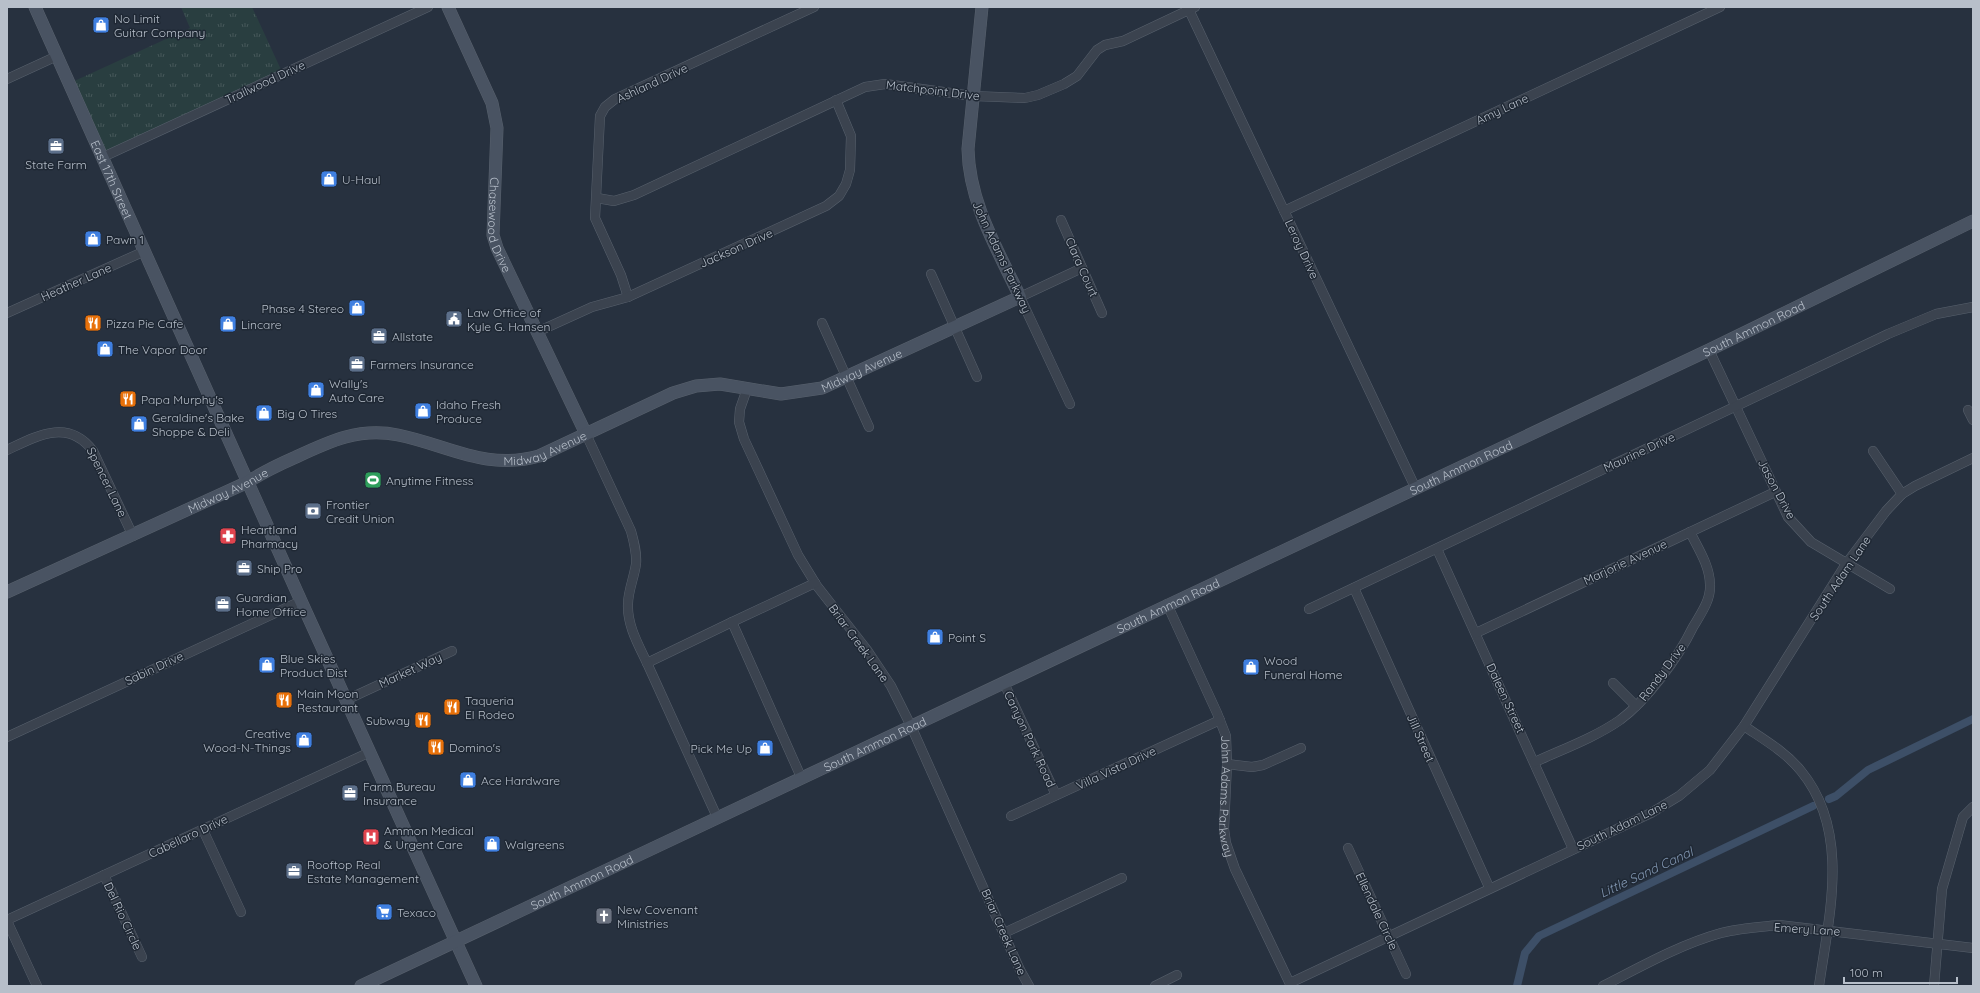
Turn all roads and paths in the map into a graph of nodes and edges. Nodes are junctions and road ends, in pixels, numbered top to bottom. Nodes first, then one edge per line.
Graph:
1 (35, 7) edge
2 (428, 7) edge
3 (448, 7) edge
4 (814, 7) edge
5 (982, 7) edge
6 (1720, 7) edge
7 (1192, 9) edge
8 (794, 11) edge
9 (57, 56) junction
10 (7, 79) edge
11 (973, 96) junction
12 (836, 100) junction
13 (103, 157) junction
14 (597, 198) junction
15 (1284, 211) junction
16 (1061, 220) dead end
17 (1973, 222) edge
18 (145, 251) junction
19 (1082, 268) junction
20 (931, 274) dead end
21 (628, 297) junction
22 (1020, 297) junction
23 (1973, 307) edge
24 (7, 313) edge
25 (1102, 313) dead end
26 (822, 323) dead end
27 (955, 327) junction
28 (537, 332) junction
29 (1709, 350) junction
30 (846, 377) junction
31 (977, 377) dead end
32 (747, 388) junction
33 (1070, 404) dead end
34 (1737, 407) junction
35 (1968, 410) dead end
36 (1973, 420) edge
37 (868, 427) dead end
38 (586, 434) junction
39 (7, 450) edge
40 (1873, 451) dead end
41 (1973, 458) edge
42 (248, 482) junction
43 (1415, 487) junction
44 (1775, 492) junction
45 (1902, 494) junction
46 (1690, 532) junction
47 (133, 536) junction
48 (1437, 549) junction
49 (1846, 564) junction
50 (815, 583) junction
51 (1354, 588) junction
52 (1890, 589) dead end
53 (7, 592) edge
54 (301, 601) junction
55 (1167, 604) junction
56 (1309, 609) dead end
57 (732, 622) junction
58 (1476, 633) junction
59 (452, 651) dead end
60 (647, 663) junction
61 (1004, 683) junction
62 (1613, 683) dead end
63 (346, 700) junction
64 (1636, 706) junction
65 (1220, 720) junction
66 (911, 726) junction
67 (1744, 726) junction
68 (7, 737) edge
69 (1301, 748) dead end
70 (370, 752) junction
71 (1535, 762) junction
72 (1227, 764) junction
73 (801, 777) junction
74 (1056, 795) junction
75 (1973, 807) edge
76 (1011, 816) dead end
77 (717, 817) junction
78 (203, 830) junction
79 (1348, 848) dead end
80 (1573, 849) junction
81 (104, 875) junction
82 (1122, 878) dead end
83 (1489, 888) junction
84 (241, 912) dead end
85 (7, 921) edge
86 (1827, 930) junction
87 (1004, 933) junction
88 (1389, 936) junction
89 (457, 940) junction
90 (1938, 945) junction
91 (1973, 948) edge
92 (142, 957) dead end
93 (1406, 974) dead end
94 (1177, 975) dead end
95 (1291, 984) edge
96 (37, 986) edge
97 (361, 986) edge
98 (476, 986) edge
99 (1029, 986) edge
100 (1155, 986) edge
101 (1603, 986) edge
102 (1819, 986) edge
103 (1934, 986) edge

1 - 9 main road, East 17th Street
2 - 13 street, Trailwood Drive
3 - 28 main road, Chasewood Drive
4 - 8 street, Ashland Drive
5 - 11 main road, John Adams Parkway
6 - 15 street, Amy Lane
7 - 11 street, Matchpoint Drive
7 - 15 street, Leroy Drive
8 - 14 street, Ashland Drive
9 - 10 street
9 - 13 main road, East 17th Street
11 - 12 street, Matchpoint Drive
11 - 22 main road, John Adams Parkway
12 - 14 street, Matchpoint Drive
12 - 21 street, Jackson Drive
13 - 18 main road, East 17th Street
14 - 21 street, Ashland Drive
15 - 43 street, Leroy Drive
16 - 19 street, Clara Court
17 - 29 main road, South Ammon Road
18 - 24 street, Heather Lane
18 - 42 main road, East 17th Street
19 - 22 street, Midway Avenue
19 - 25 street, Clara Court
20 - 27 street
21 - 28 street, Jackson Drive
22 - 27 main road, Midway Avenue
22 - 33 street, John Adams Parkway
23 - 34 street, Maurine Drive
26 - 30 street
27 - 30 main road, Midway Avenue
27 - 31 street
28 - 38 main road, Chasewood Drive
29 - 34 street, Jason Drive
29 - 43 main road, South Ammon Road
30 - 32 main road, Midway Avenue
30 - 37 street
32 - 38 main road, Midway Avenue
32 - 50 street, Briar Creek Lane
34 - 44 street, Jason Drive
34 - 48 street, Maurine Drive
35 - 36 street
38 - 42 main road, Midway Avenue
38 - 60 street
39 - 47 street, Spencer Lane
40 - 45 street
41 - 45 street, South Adam Lane
42 - 47 main road, Midway Avenue
42 - 54 main road, East 17th Street
43 - 55 main road, South Ammon Road
44 - 46 street, Marjorie Avenue
44 - 49 street, Jason Drive
45 - 49 street, South Adam Lane
46 - 58 street, Marjorie Avenue
46 - 64 street, Randy Drive
47 - 53 main road, Midway Avenue
48 - 51 street, Maurine Drive
48 - 58 street, Daleen Street
49 - 52 street, Jason Drive
49 - 67 street, South Adam Lane
50 - 57 street
50 - 66 street, Briar Creek Lane
51 - 56 street, Maurine Drive
51 - 83 street, Jill Street
54 - 63 main road, East 17th Street
54 - 68 street, Sabin Drive
55 - 61 main road, South Ammon Road
55 - 65 street, John Adams Parkway
57 - 60 street
57 - 73 street
58 - 71 street, Daleen Street
59 - 63 street, Market Way
60 - 77 street
61 - 66 main road, South Ammon Road
61 - 74 street, Canyon Park Road
62 - 64 street
63 - 70 main road, East 17th Street
64 - 71 street, Randy Drive
65 - 72 street, John Adams Parkway
65 - 74 street, Villa Vista Drive
66 - 73 main road, South Ammon Road
66 - 87 street, Briar Creek Lane
67 - 80 street, South Adam Lane
67 - 86 street
69 - 72 street
70 - 78 street, Cabellaro Drive
70 - 89 main road, East 17th Street
71 - 80 street, Daleen Street
72 - 95 street, John Adams Parkway
73 - 77 main road, South Ammon Road
74 - 76 street, Villa Vista Drive
75 - 90 street
77 - 89 main road, South Ammon Road
78 - 81 street, Cabellaro Drive
78 - 84 street
79 - 88 street, Ellendale Circle
80 - 83 street, South Adam Lane
81 - 85 street, Cabellaro Drive
81 - 92 street, Del Rio Circle
82 - 87 street
83 - 88 street, South Adam Lane
85 - 96 street
86 - 90 street, Emery Lane
86 - 101 street, Emery Lane
86 - 102 street
87 - 99 street, Briar Creek Lane
88 - 93 street, Ellendale Circle
88 - 95 street, South Adam Lane
89 - 97 main road, South Ammon Road
89 - 98 main road, East 17th Street
90 - 91 street, Emery Lane
90 - 103 street
94 - 100 street

